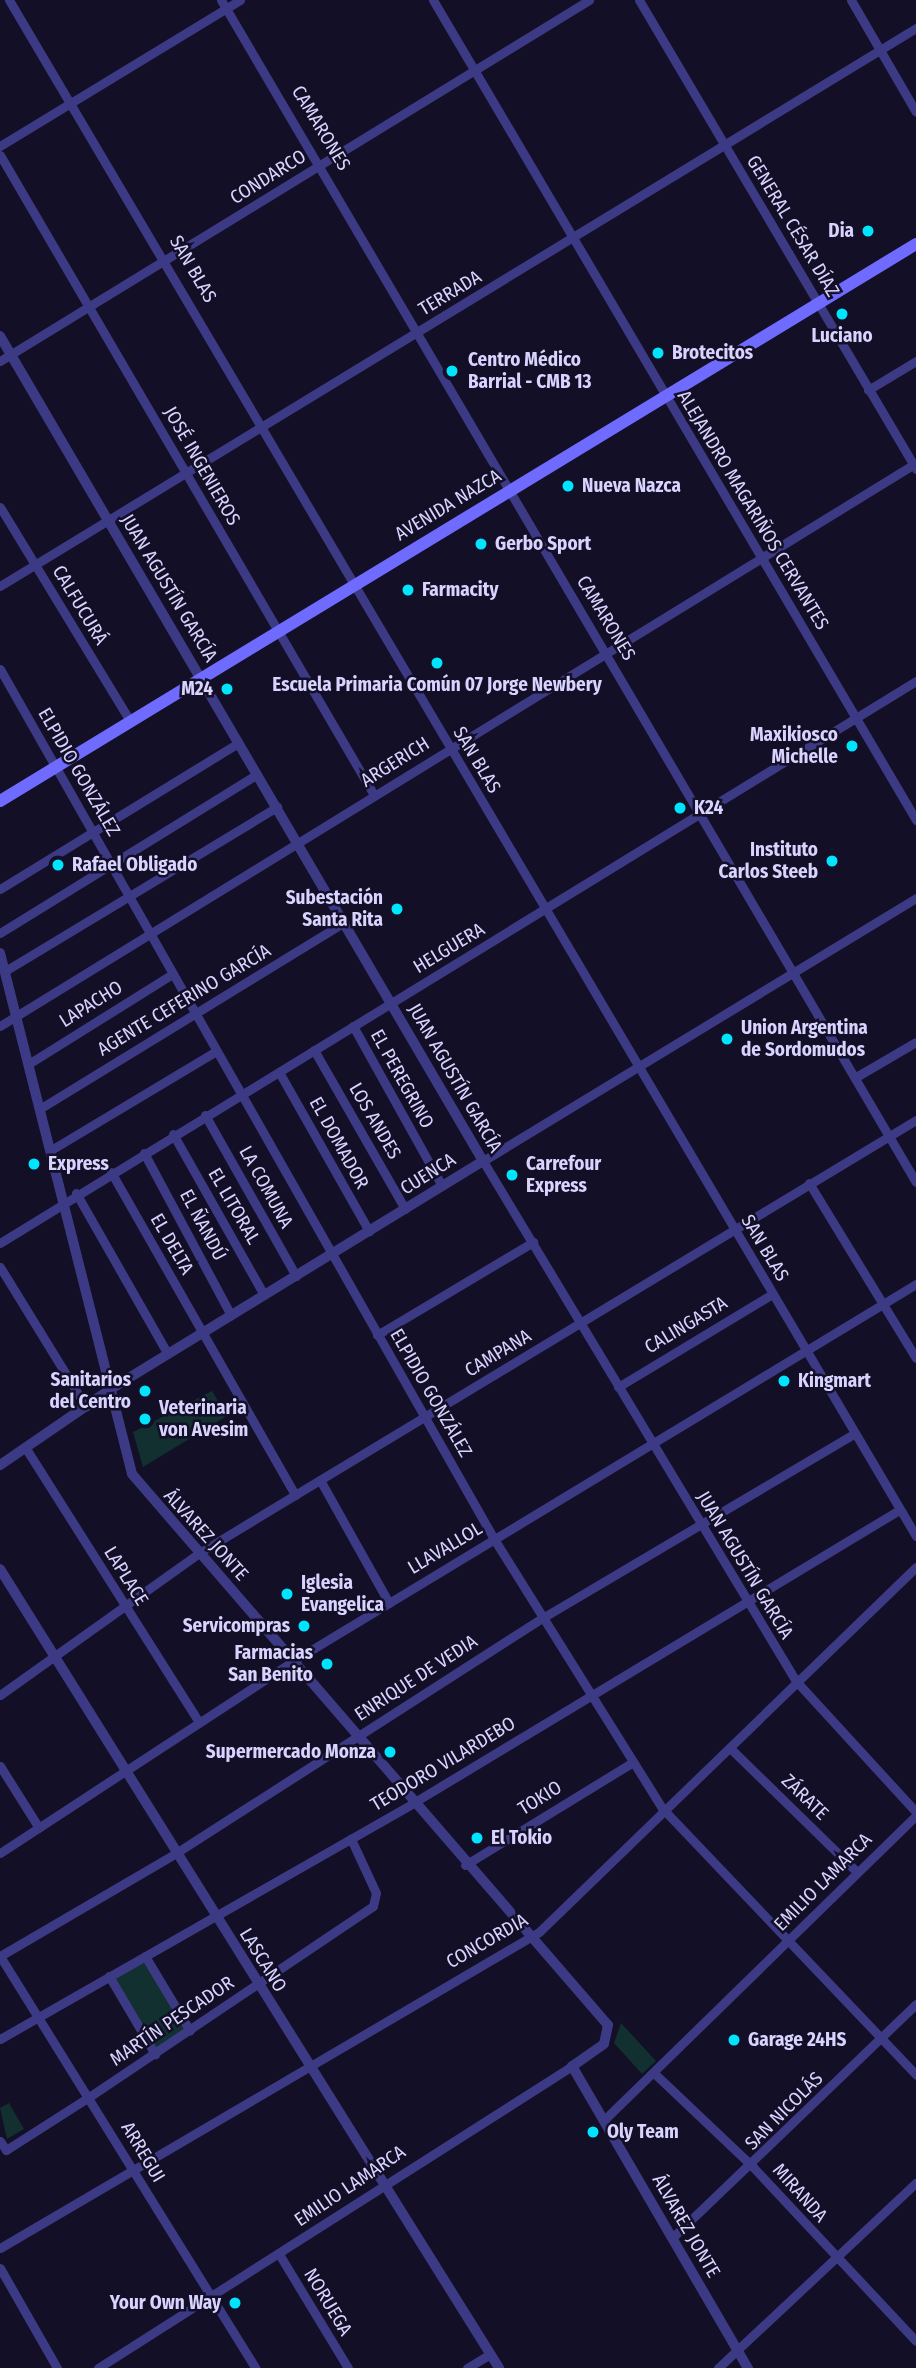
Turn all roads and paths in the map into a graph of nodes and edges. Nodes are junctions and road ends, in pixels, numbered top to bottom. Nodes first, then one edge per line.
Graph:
1 (9, 0) edge
2 (240, 0) edge
3 (433, 0) edge
4 (589, 0) edge
5 (639, 0) edge
6 (851, 0) edge
7 (224, 4) edge
8 (916, 28) edge
9 (880, 50) junction
10 (475, 68) junction
11 (72, 103) junction
12 (916, 112) edge
13 (724, 144) junction
14 (0, 146) edge
15 (0, 155) edge
16 (323, 163) junction
17 (574, 239) junction
18 (916, 244) edge
19 (168, 260) junction
20 (818, 303) junction
21 (89, 307) junction
22 (416, 334) junction
23 (0, 336) edge
24 (11, 354) junction
25 (0, 361) edge
26 (916, 361) edge
27 (868, 390) junction
28 (665, 397) junction
29 (264, 427) junction
30 (915, 465) edge
31 (185, 473) junction
32 (509, 490) junction
33 (0, 507) edge
34 (109, 520) junction
35 (761, 560) junction
36 (35, 565) junction
37 (356, 583) junction
38 (0, 586) edge
39 (278, 631) junction
40 (606, 651) junction
41 (0, 669) edge
42 (201, 677) junction
43 (916, 681) edge
44 (857, 718) junction
45 (130, 721) junction
46 (238, 743) junction
47 (450, 748) junction
48 (55, 767) junction
49 (257, 774) junction
50 (373, 795) junction
51 (0, 801) edge
52 (277, 807) junction
53 (702, 813) junction
54 (916, 820) edge
55 (93, 831) junction
56 (297, 843) junction
57 (113, 864) junction
58 (0, 888) edge
59 (130, 897) junction
60 (916, 898) edge
61 (547, 911) junction
62 (345, 922) junction
63 (149, 931) junction
64 (0, 933) edge
65 (0, 953) edge
66 (5, 971) junction
67 (793, 972) junction
68 (171, 975) junction
69 (391, 1003) junction
70 (18, 1015) junction
71 (195, 1015) junction
72 (0, 1026) edge
73 (353, 1026) junction
74 (916, 1042) edge
75 (314, 1050) junction
76 (215, 1052) junction
77 (30, 1063) junction
78 (638, 1066) junction
79 (279, 1072) junction
80 (856, 1077) junction
81 (241, 1094) junction
82 (41, 1108) junction
83 (205, 1115) junction
84 (916, 1120) edge
85 (173, 1134) junction
86 (889, 1136) junction
87 (51, 1150) junction
88 (144, 1153) junction
89 (483, 1161) junction
90 (111, 1172) junction
91 (916, 1182) edge
92 (809, 1183) junction
93 (442, 1186) junction
94 (76, 1193) junction
95 (64, 1201) junction
96 (405, 1209) junction
97 (733, 1230) junction
98 (369, 1231) junction
99 (533, 1242) junction
100 (0, 1243) edge
101 (332, 1255) junction
102 (0, 1267) edge
103 (296, 1276) junction
104 (916, 1284) edge
105 (772, 1294) junction
106 (264, 1295) junction
107 (883, 1304) junction
108 (231, 1315) junction
109 (580, 1324) junction
110 (202, 1332) junction
111 (377, 1335) junction
112 (806, 1351) junction
113 (168, 1354) junction
114 (916, 1358) edge
115 (618, 1387) junction
116 (111, 1389) junction
117 (86, 1407) junction
118 (425, 1417) junction
119 (853, 1434) junction
120 (653, 1445) junction
121 (25, 1447) junction
122 (0, 1465) edge
123 (320, 1480) junction
124 (295, 1495) junction
125 (899, 1510) junction
126 (699, 1524) junction
127 (916, 1536) edge
128 (494, 1539) junction
129 (199, 1553) junction
130 (916, 1567) edge
131 (0, 1569) edge
132 (745, 1600) junction
133 (389, 1603) junction
134 (124, 1606) junction
135 (544, 1617) junction
136 (54, 1656) junction
137 (293, 1661) junction
138 (796, 1681) junction
139 (0, 1695) edge
140 (592, 1696) junction
141 (199, 1723) junction
142 (357, 1738) junction
143 (730, 1748) junction
144 (633, 1762) junction
145 (0, 1766) edge
146 (129, 1774) junction
147 (413, 1803) junction
148 (663, 1809) junction
149 (916, 1814) edge
150 (39, 1828) junction
151 (351, 1839) junction
152 (0, 1853) edge
153 (176, 1853) junction
154 (465, 1865) junction
155 (856, 1871) junction
156 (215, 1915) junction
157 (526, 1937) junction
158 (788, 1941) junction
159 (0, 1956) edge
160 (145, 1956) junction
161 (109, 1976) junction
162 (258, 1985) junction
163 (916, 2004) edge
164 (38, 2017) junction
165 (608, 2025) joint
166 (190, 2031) junction
167 (881, 2038) junction
168 (0, 2039) edge
169 (155, 2054) junction
170 (572, 2066) junction
171 (310, 2069) junction
172 (654, 2073) junction
173 (916, 2075) edge
174 (89, 2098) junction
175 (604, 2120) junction
176 (0, 2141) edge
177 (753, 2167) junction
178 (134, 2171) junction
179 (916, 2183) edge
180 (382, 2188) junction
181 (673, 2238) junction
182 (0, 2248) edge
183 (279, 2254) junction
184 (837, 2260) junction
185 (0, 2268) edge
186 (210, 2296) junction
187 (916, 2341) edge
188 (740, 2353) junction
189 (490, 2354) junction
190 (57, 2368) edge
191 (99, 2368) edge
192 (255, 2368) edge
193 (348, 2368) edge
194 (467, 2368) edge
195 (499, 2368) edge
196 (718, 2368) edge
197 (748, 2368) edge

1 - 11 street, SAN BLAS
2 - 7 street
3 - 10 street, ALEJANDRO MAGARIÑOS CERVANTES
4 - 10 street, CONDARCO
5 - 13 street, GENERAL CÉSAR DÍAZ
6 - 9 street
7 - 11 street
7 - 16 street, CAMARONES
8 - 9 street, TERRADA
9 - 12 street
9 - 13 street, TERRADA
10 - 16 street, CONDARCO
10 - 17 street, ALEJANDRO MAGARIÑOS CERVANTES
11 - 14 street
11 - 19 street, SAN BLAS
13 - 17 street, TERRADA
13 - 20 street, GENERAL CÉSAR DÍAZ
15 - 21 street, JOSÉ INGENIEROS
16 - 19 street, CONDARCO
16 - 22 street, CAMARONES
17 - 22 street, TERRADA
17 - 28 street, ALEJANDRO MAGARIÑOS CERVANTES
18 - 20 main road, AVENIDA NAZCA
19 - 21 street, CONDARCO
19 - 29 street, SAN BLAS
20 - 27 street, GENERAL CÉSAR DÍAZ
20 - 28 main road, AVENIDA NAZCA
21 - 24 street, CONDARCO
21 - 31 street, JOSÉ INGENIEROS
22 - 29 street, TERRADA
22 - 32 street, CAMARONES
23 - 24 street, JUAN AGUSTÍN GARCÍA
24 - 25 street, CONDARCO
24 - 34 street, JUAN AGUSTÍN GARCÍA
26 - 27 street
27 - 30 street, GENERAL CÉSAR DÍAZ
28 - 32 main road, AVENIDA NAZCA
28 - 35 street, ALEJANDRO MAGARIÑOS CERVANTES
29 - 31 street, TERRADA
29 - 37 street, SAN BLAS
30 - 35 street, ARGERICH
31 - 34 street, TERRADA
31 - 39 street, JOSÉ INGENIEROS
32 - 37 main road, AVENIDA NAZCA
32 - 40 street, CAMARONES
33 - 36 street, CALFUCURÁ
34 - 36 street, TERRADA
34 - 42 street, JUAN AGUSTÍN GARCÍA
35 - 40 street, ARGERICH
35 - 44 street, ALEJANDRO MAGARIÑOS CERVANTES
36 - 38 street, TERRADA
36 - 45 street, CALFUCURÁ
37 - 39 main road, AVENIDA NAZCA
37 - 47 street, SAN BLAS
39 - 42 main road, AVENIDA NAZCA
39 - 50 street, JOSÉ INGENIEROS
40 - 47 street, ARGERICH
40 - 53 street, CAMARONES
41 - 48 street, ELPIDIO GONZÁLEZ
42 - 45 main road, AVENIDA NAZCA
42 - 46 street, JUAN AGUSTÍN GARCÍA
43 - 44 street, HELGUERA
44 - 53 street, HELGUERA
44 - 54 street, ALEJANDRO MAGARIÑOS CERVANTES
45 - 48 main road, AVENIDA NAZCA
46 - 49 street, JUAN AGUSTÍN GARCÍA
46 - 55 street
47 - 50 street, ARGERICH
47 - 61 street, SAN BLAS
48 - 51 main road, AVENIDA NAZCA
48 - 55 street, ELPIDIO GONZÁLEZ
49 - 52 street, JUAN AGUSTÍN GARCÍA
49 - 57 street
50 - 56 street, ARGERICH
52 - 56 street, JUAN AGUSTÍN GARCÍA
52 - 59 street
53 - 61 street, HELGUERA
53 - 67 street, CAMARONES
55 - 57 street, ELPIDIO GONZÁLEZ
55 - 58 street
56 - 62 street, JUAN AGUSTÍN GARCÍA
56 - 63 street, ARGERICH
57 - 59 street, ELPIDIO GONZÁLEZ
57 - 64 street
59 - 63 street, ELPIDIO GONZÁLEZ
59 - 66 street
60 - 67 street, CUENCA
61 - 69 street, HELGUERA
61 - 78 street, SAN BLAS
62 - 69 street, JUAN AGUSTÍN GARCÍA
62 - 71 street, AGENTE CEFERINO GARCÍA
63 - 68 street, ELPIDIO GONZÁLEZ
63 - 70 street, ARGERICH
65 - 66 street, ÁLVAREZ JONTE
66 - 70 street, ÁLVAREZ JONTE
67 - 78 street, CUENCA
67 - 80 street, CAMARONES
68 - 71 street, ELPIDIO GONZÁLEZ
68 - 77 street, LAPACHO
69 - 73 street, HELGUERA
69 - 89 street, JUAN AGUSTÍN GARCÍA
70 - 72 street, ARGERICH
70 - 77 street, ÁLVAREZ JONTE
71 - 76 street, ELPIDIO GONZÁLEZ
71 - 82 street, AGENTE CEFERINO GARCÍA
73 - 75 street, HELGUERA
73 - 93 street, EL PEREGRINO
74 - 80 street
75 - 79 street, HELGUERA
75 - 96 street, LOS ANDES
76 - 81 street, ELPIDIO GONZÁLEZ
76 - 87 street
77 - 82 street, ÁLVAREZ JONTE
78 - 89 street, CUENCA
78 - 97 street, SAN BLAS
79 - 81 street, HELGUERA
79 - 98 street, EL DOMADOR
80 - 86 street, CAMARONES
81 - 83 street, HELGUERA
81 - 101 street, ELPIDIO GONZÁLEZ
82 - 87 street, ÁLVAREZ JONTE
83 - 85 street, HELGUERA
83 - 103 street, LA COMUNA
84 - 86 street, CAMPANA
85 - 88 street, HELGUERA
85 - 106 street, EL LITORAL
86 - 91 street, CAMARONES
86 - 92 street, CAMPANA
87 - 95 street, ÁLVAREZ JONTE
88 - 90 street, HELGUERA
88 - 108 street, EL ÑANDÚ
89 - 93 street, CUENCA
89 - 99 street, JUAN AGUSTÍN GARCÍA
90 - 94 street, HELGUERA
90 - 110 street, EL DELTA
92 - 97 street, CAMPANA
92 - 107 street
93 - 96 street, CUENCA
94 - 95 street, HELGUERA
94 - 113 street
95 - 100 street, HELGUERA
95 - 116 street, ÁLVAREZ JONTE
96 - 98 street, CUENCA
97 - 105 street, SAN BLAS
97 - 109 street, CAMPANA
98 - 101 street, CUENCA
99 - 109 street, JUAN AGUSTÍN GARCÍA
99 - 111 street
101 - 103 street, CUENCA
101 - 111 street, ELPIDIO GONZÁLEZ
102 - 117 street
103 - 106 street, CUENCA
104 - 107 street, LLAVALLOL
105 - 112 street, SAN BLAS
105 - 115 street, CALINGASTA
106 - 108 street, CUENCA
107 - 112 street, LLAVALLOL
107 - 114 street
108 - 110 street, CUENCA
109 - 115 street, JUAN AGUSTÍN GARCÍA
109 - 118 street, CAMPANA
110 - 113 street, CUENCA
110 - 124 street, EL DELTA
111 - 118 street, ELPIDIO GONZÁLEZ
112 - 119 street, SAN BLAS
112 - 120 street, LLAVALLOL
113 - 116 street, CUENCA
115 - 120 street, JUAN AGUSTÍN GARCÍA
116 - 117 street, CUENCA
116 - 129 street, ÁLVAREZ JONTE
117 - 121 street, CUENCA
118 - 123 street, CAMPANA
118 - 128 street, ELPIDIO GONZÁLEZ
119 - 125 street, SAN BLAS
119 - 126 street, ENRIQUE DE VEDIA
120 - 126 street, JUAN AGUSTÍN GARCÍA
120 - 128 street, LLAVALLOL
121 - 122 street, CUENCA
121 - 134 street, LAPLACE
123 - 124 street, CAMPANA
123 - 133 street
124 - 129 street, CAMPANA
125 - 127 street, SAN BLAS
125 - 132 street, TEODORO VILARDEBO
126 - 132 street, JUAN AGUSTÍN GARCÍA
126 - 135 street, ENRIQUE DE VEDIA
128 - 133 street, LLAVALLOL
128 - 135 street, ELPIDIO GONZÁLEZ
129 - 134 street, CAMPANA
129 - 137 street, ÁLVAREZ JONTE
130 - 138 street, CONCORDIA
131 - 136 street, LASCANO
132 - 138 street, JUAN AGUSTÍN GARCÍA
132 - 140 street, TEODORO VILARDEBO
133 - 137 street, LLAVALLOL
134 - 136 street, CAMPANA
134 - 141 street, LAPLACE
135 - 140 street, ELPIDIO GONZÁLEZ
135 - 142 street, ENRIQUE DE VEDIA
136 - 139 street, CAMPANA
136 - 146 street, LASCANO
137 - 141 street, LLAVALLOL
137 - 142 street, ÁLVAREZ JONTE
138 - 143 street, CONCORDIA
138 - 149 street, JUAN AGUSTÍN GARCÍA
140 - 144 street, ELPIDIO GONZÁLEZ
140 - 147 street, TEODORO VILARDEBO
141 - 146 street, LLAVALLOL
142 - 147 street, ÁLVAREZ JONTE
142 - 153 street, ENRIQUE DE VEDIA
143 - 148 street, CONCORDIA
143 - 155 street, ZÁRATE
144 - 148 street, ELPIDIO GONZÁLEZ
144 - 154 street, TOKIO
145 - 150 street
146 - 150 street, LLAVALLOL
146 - 153 street, LASCANO
147 - 151 street, TEODORO VILARDEBO
147 - 154 street, ÁLVAREZ JONTE
148 - 157 street, CONCORDIA
148 - 158 street, ELPIDIO GONZÁLEZ
149 - 155 street, EMILIO LAMARCA
150 - 152 street, LLAVALLOL
151 - 156 street, TEODORO VILARDEBO
151 - 162 street, MARTÍN PESCADOR
153 - 156 street, LASCANO
153 - 159 street, ENRIQUE DE VEDIA
154 - 157 street, ÁLVAREZ JONTE
155 - 158 street, EMILIO LAMARCA
156 - 160 street, TEODORO VILARDEBO
156 - 162 street, LASCANO
157 - 165 street, ÁLVAREZ JONTE
157 - 171 street, CONCORDIA
158 - 167 street, ELPIDIO GONZÁLEZ
158 - 172 street, EMILIO LAMARCA
159 - 164 street, ARREGUI
160 - 161 street, TEODORO VILARDEBO
160 - 166 street
161 - 164 street, TEODORO VILARDEBO
161 - 169 street
162 - 166 street, MARTÍN PESCADOR
162 - 171 street, LASCANO
163 - 167 street, SAN NICOLÁS
164 - 168 street, TEODORO VILARDEBO
164 - 174 street, ARREGUI
165 - 170 street, EMILIO LAMARCA
166 - 169 street, MARTÍN PESCADOR
167 - 173 street, ELPIDIO GONZÁLEZ
167 - 177 street, SAN NICOLÁS
169 - 174 street, MARTÍN PESCADOR
170 - 175 street, ÁLVAREZ JONTE
170 - 180 street, EMILIO LAMARCA
171 - 178 street, CONCORDIA
171 - 180 street, LASCANO
172 - 175 street, EMILIO LAMARCA
172 - 177 street, MIRANDA
174 - 176 street, MARTÍN PESCADOR
174 - 178 street, ARREGUI
175 - 181 street, ÁLVAREZ JONTE
177 - 181 street, SAN NICOLÁS
177 - 184 street, MIRANDA
178 - 182 street, CONCORDIA
178 - 186 street, ARREGUI
179 - 184 street
180 - 183 street, EMILIO LAMARCA
180 - 189 street, LASCANO
181 - 188 street, ÁLVAREZ JONTE
183 - 186 street, EMILIO LAMARCA
183 - 193 street, NORUEGA
184 - 187 street, MIRANDA
184 - 188 street
185 - 190 street
186 - 191 street, EMILIO LAMARCA
186 - 192 street, ARREGUI
188 - 196 street
188 - 197 street, ÁLVAREZ JONTE
189 - 194 street
189 - 195 street, LASCANO

